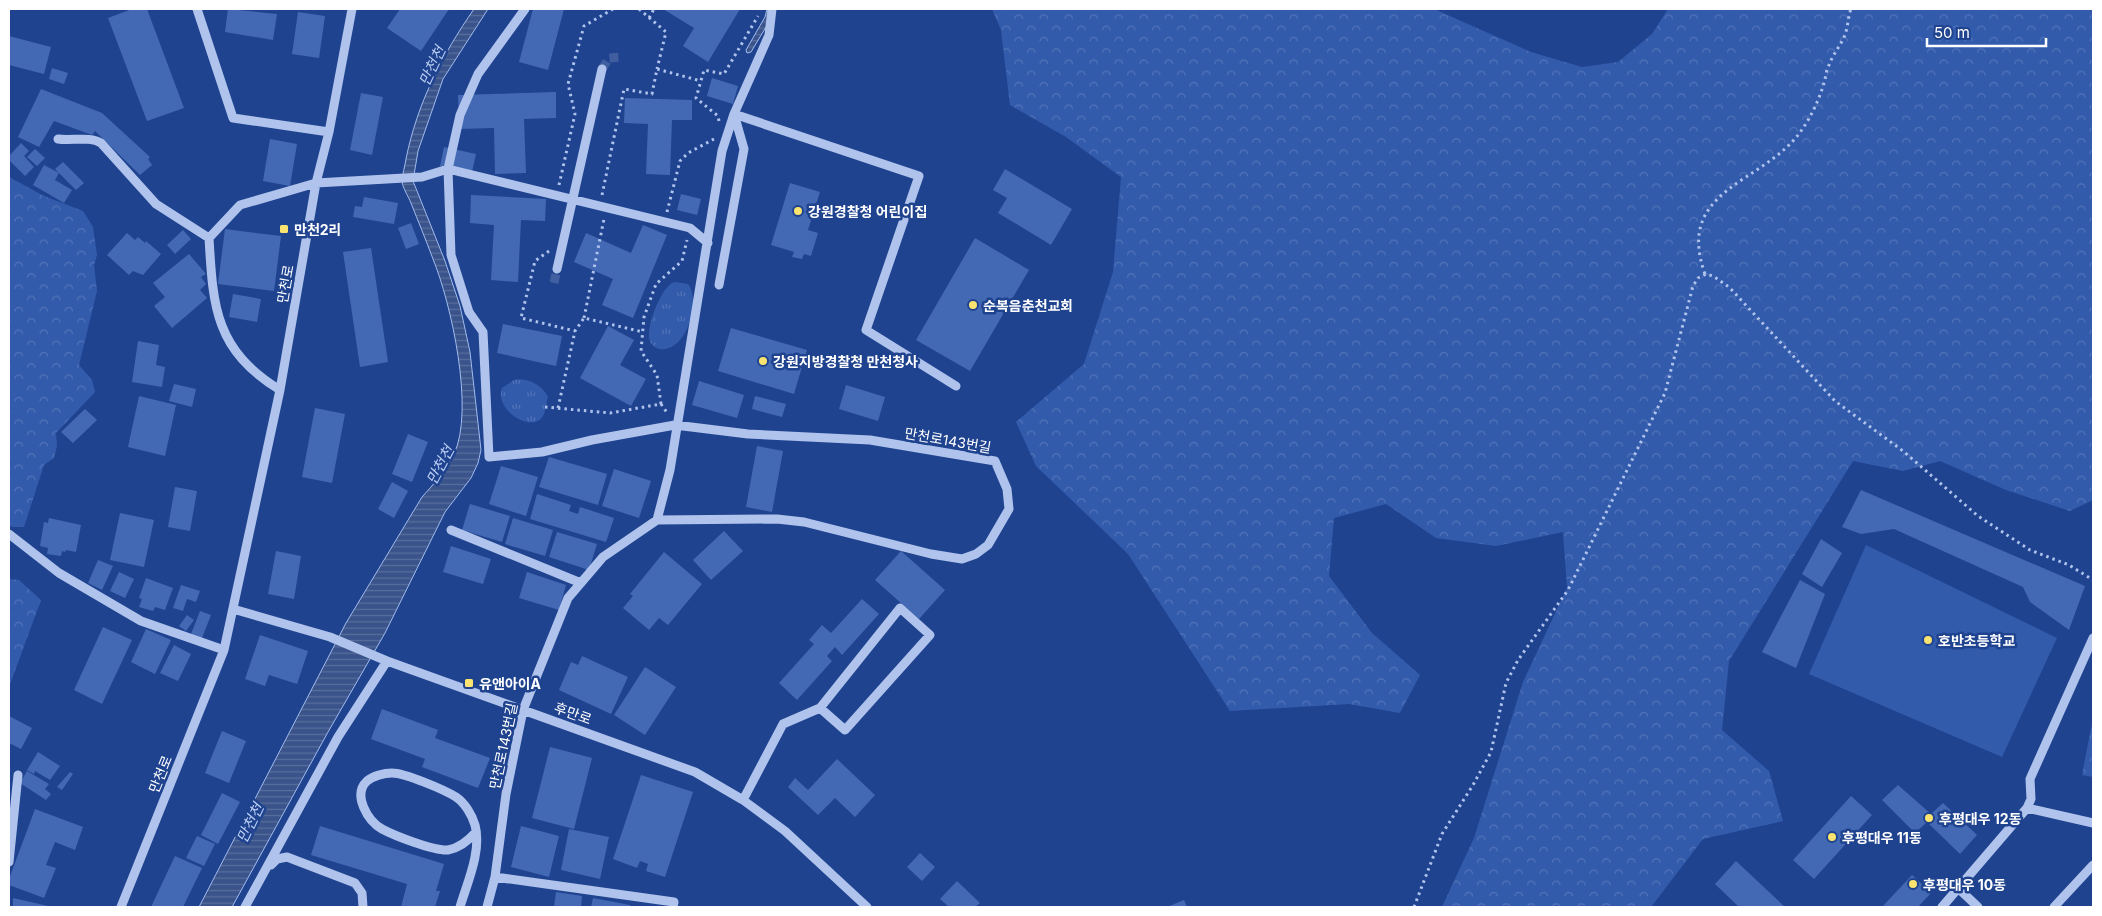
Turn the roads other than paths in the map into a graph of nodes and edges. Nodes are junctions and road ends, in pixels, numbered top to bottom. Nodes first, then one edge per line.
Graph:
1 (197, 9) edge
2 (352, 9) edge
3 (524, 9) edge
4 (772, 9) edge
5 (602, 69) dead end
6 (734, 114) junction
7 (329, 132) junction
8 (58, 139) dead end
9 (448, 170) junction
10 (316, 183) junction
11 (573, 200) junction
12 (209, 238) junction
13 (708, 243) junction
14 (557, 269) tunnel mouth
15 (718, 285) dead end
16 (956, 386) dead end
17 (280, 390) junction
18 (675, 425) junction
19 (657, 520) junction
20 (451, 530) dead end
21 (9, 534) edge
22 (581, 582) junction
23 (233, 609) junction
24 (2093, 638) edge
25 (224, 650) junction
26 (384, 659) junction
27 (820, 708) junction
28 (523, 710) junction
29 (18, 775) dead end
30 (743, 800) junction
31 (2027, 808) junction
32 (2093, 823) edge
33 (476, 832) junction
34 (9, 862) edge
35 (2093, 865) edge
36 (495, 877) junction
37 (1959, 889) junction
38 (673, 905) edge
39 (120, 907) edge
40 (248, 907) edge
41 (363, 907) edge
42 (460, 907) edge
43 (487, 907) edge
44 (867, 907) edge
45 (1942, 907) edge
46 (1978, 907) edge
47 (2054, 907) edge

1 - 7 street
2 - 7 street, 만천로
3 - 9 street
4 - 6 street
5 - 11 street
6 - 13 street
6 - 15 street
6 - 16 street
7 - 10 street, 만천로
8 - 12 street
9 - 10 street
9 - 11 street
9 - 18 street
10 - 12 street
10 - 17 street, 만천로
11 - 13 street
11 - 14 street
12 - 17 street
13 - 18 street
17 - 23 street, 만천로
18 - 19 street
18 - 19 street, 만천로143번길
19 - 22 street, 만천로143번길
20 - 22 street
21 - 25 street
22 - 28 street, 만천로143번길
23 - 25 street, 만천로
23 - 26 street, 후만로
24 - 31 street
25 - 39 street, 만천로
26 - 28 street, 후만로
26 - 40 street
27 - 27 street
27 - 30 street
28 - 30 street, 후만로
28 - 36 street, 만천로143번길
29 - 34 street
30 - 44 street, 후만로
31 - 32 street
31 - 37 street
33 - 33 street
33 - 42 street
35 - 47 street
36 - 38 street
36 - 43 street, 만천로143번길
37 - 45 street
37 - 46 street
40 - 41 street

